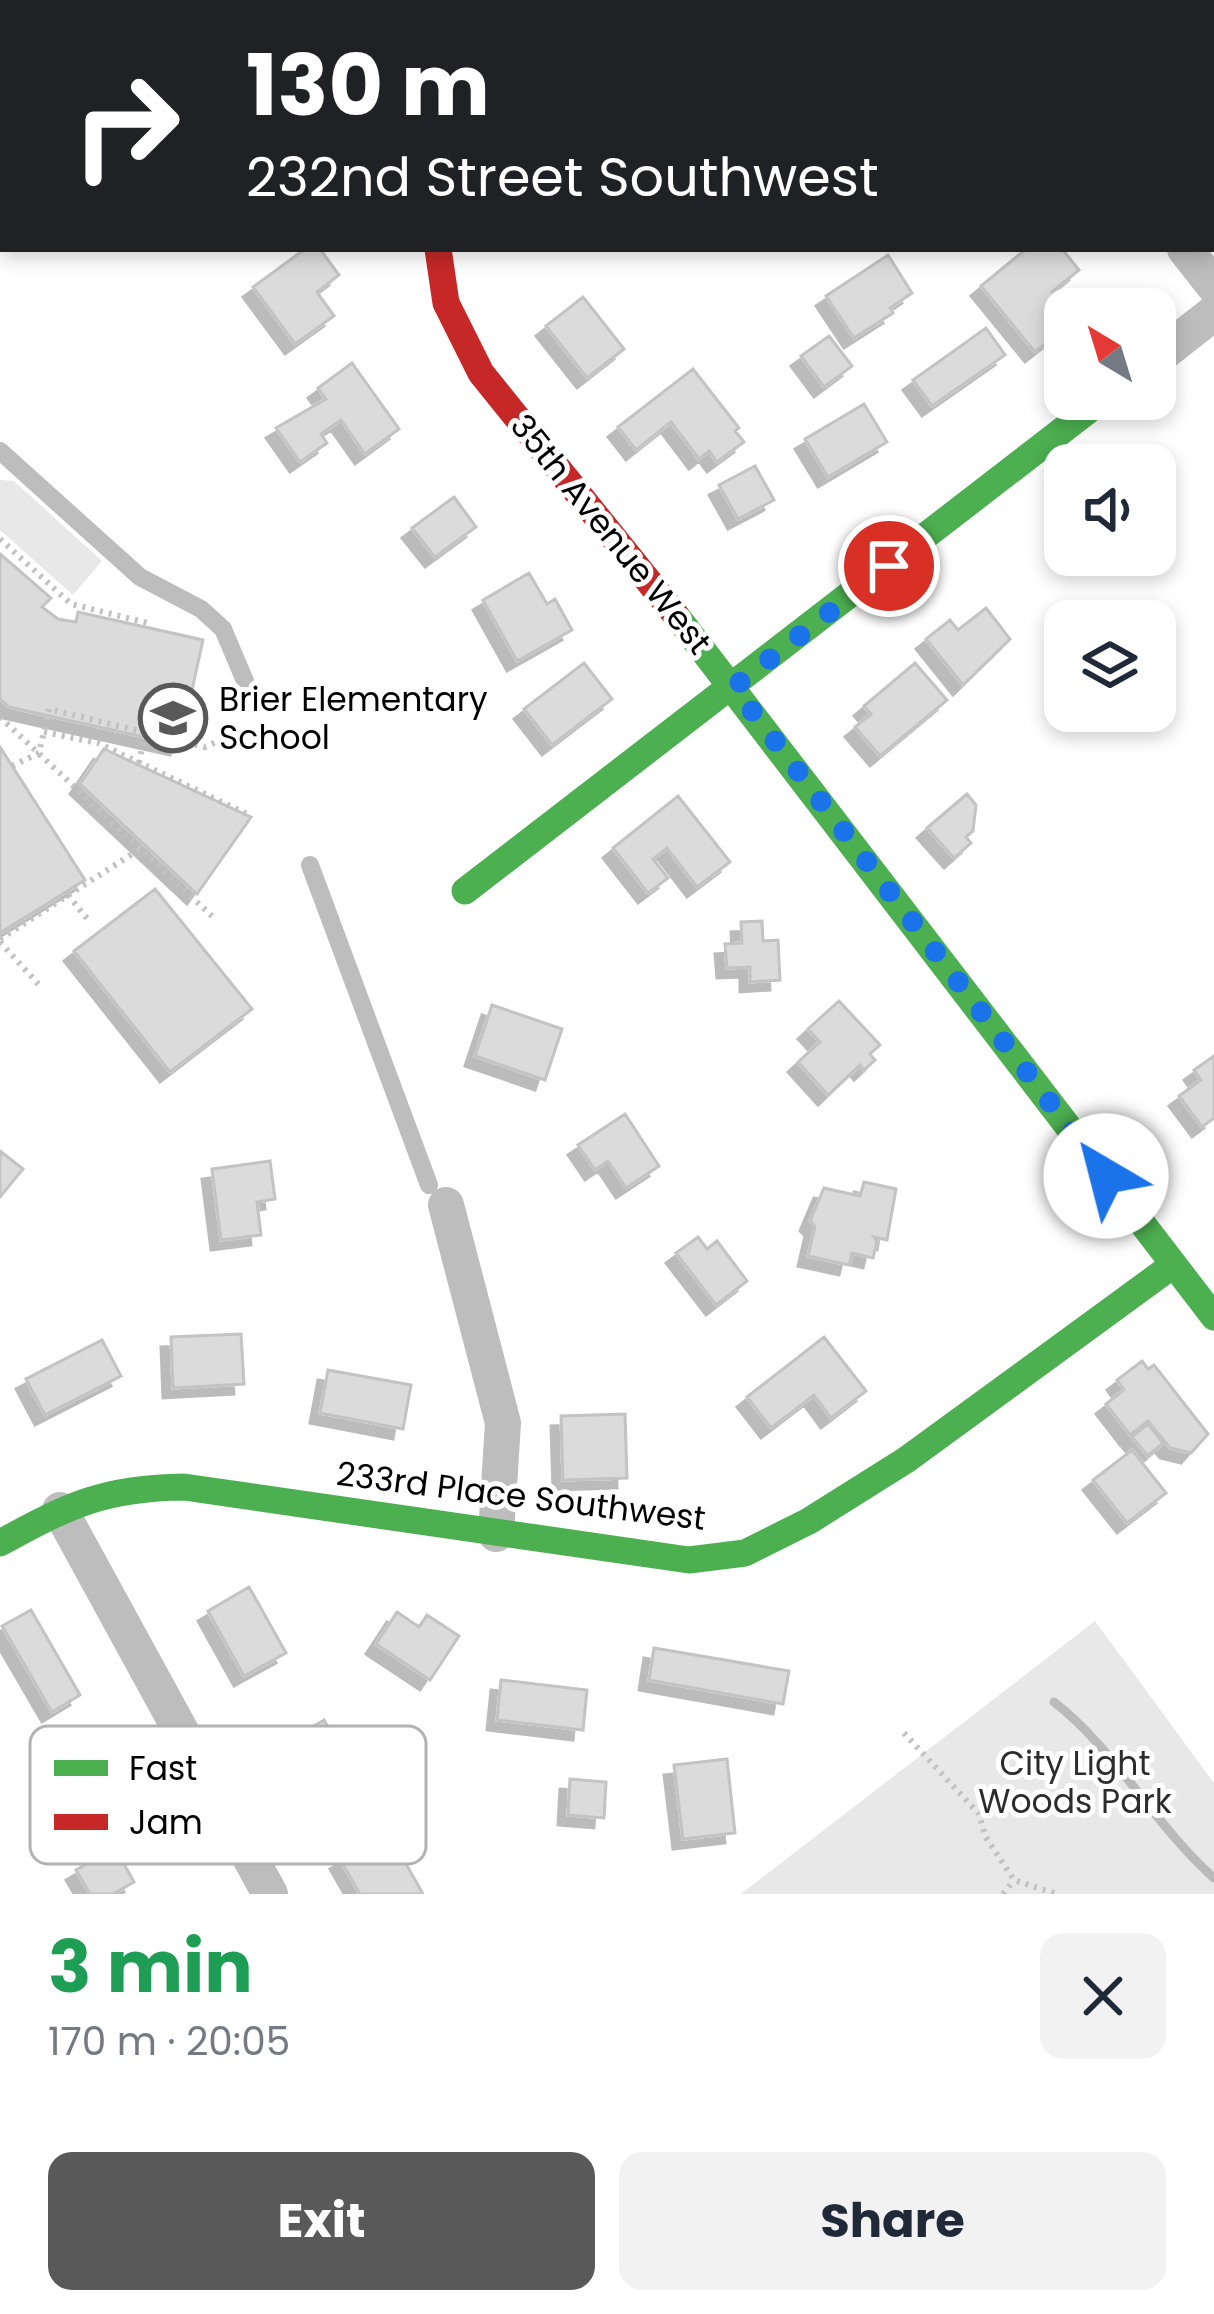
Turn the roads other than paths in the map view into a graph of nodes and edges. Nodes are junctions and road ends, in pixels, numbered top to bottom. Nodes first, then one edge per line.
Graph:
1 (438, 252) edge
2 (1187, 252) edge
3 (1214, 286) edge
4 (1214, 313) edge
5 (1176, 342) edge
6 (1076, 420) edge
7 (0, 451) edge
8 (245, 681) dead end
9 (734, 687) junction
10 (310, 865) dead end
11 (465, 891) dead end
12 (438, 1195) joint
13 (1173, 1265) junction
14 (1214, 1317) edge
15 (60, 1510) junction
16 (496, 1534) junction
17 (0, 1543) edge
18 (178, 1726) edge
19 (254, 1864) edge
20 (270, 1894) edge

1 - 9 street, 35th Avenue West
2 - 3 street
4 - 5 street
6 - 9 street
7 - 8 lane
9 - 11 street
9 - 13 street, 35th Avenue West
10 - 12 lane
12 - 16 street
13 - 14 street, 35th Avenue West
13 - 16 street, 233rd Place Southwest
15 - 16 street, 233rd Place Southwest
15 - 17 street, 233rd Place Southwest
15 - 18 street
19 - 20 street

